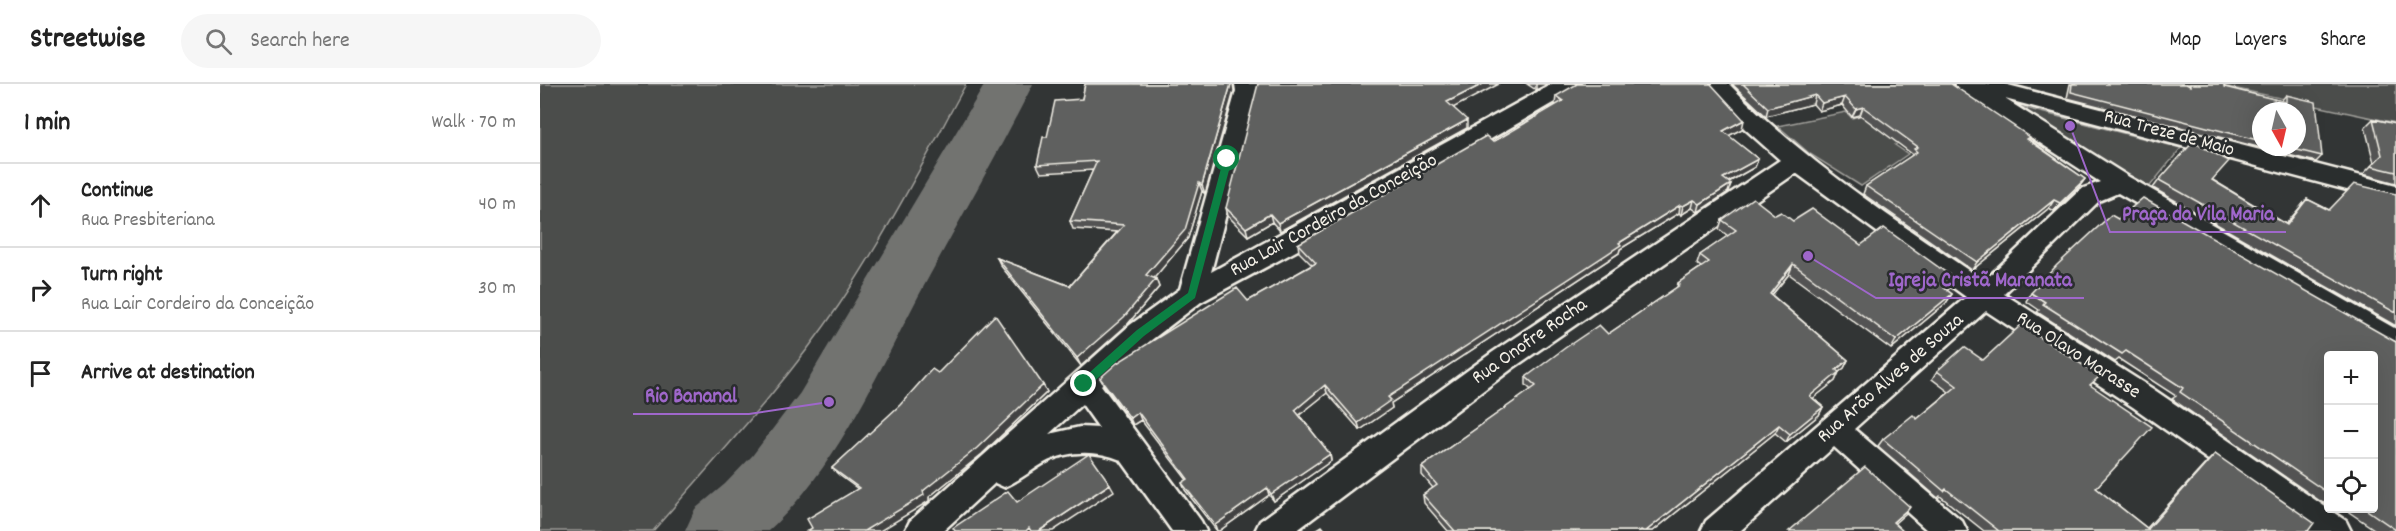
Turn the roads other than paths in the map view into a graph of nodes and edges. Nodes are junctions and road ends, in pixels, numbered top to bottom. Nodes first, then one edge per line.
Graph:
1 (1569, 84) edge
2 (1716, 84) edge
3 (1965, 84) edge
4 (1976, 84) edge
5 (1251, 86) edge
6 (1796, 162) junction
7 (2120, 183) junction
8 (2396, 194) edge
9 (1192, 295) junction
10 (1984, 296) junction
11 (2396, 342) edge
12 (1084, 384) junction
13 (1834, 429) junction
14 (1131, 450) junction
15 (921, 531) edge
16 (927, 531) edge
17 (1190, 531) edge
18 (1271, 531) edge
19 (1717, 531) edge
20 (1951, 531) edge
21 (2335, 531) edge

1 - 9 street, Rua Lair Cordeiro da Conceição
2 - 6 street, Rua Olavo Marasse
3 - 7 street
4 - 8 street, Rua Treze de Maio
5 - 9 street
6 - 10 street, Rua Olavo Marasse
6 - 18 street, Rua Onofre Rocha
7 - 10 street, Rua Arão Alves de Souza
7 - 11 street
9 - 12 street, Rua Lair Cordeiro da Conceição
10 - 13 street, Rua Arão Alves de Souza
10 - 21 street, Rua Olavo Marasse
12 - 14 street
12 - 15 street, Rua Lair Cordeiro da Conceição
13 - 19 street, Rua Arão Alves de Souza
13 - 20 street
14 - 16 street
14 - 17 street

